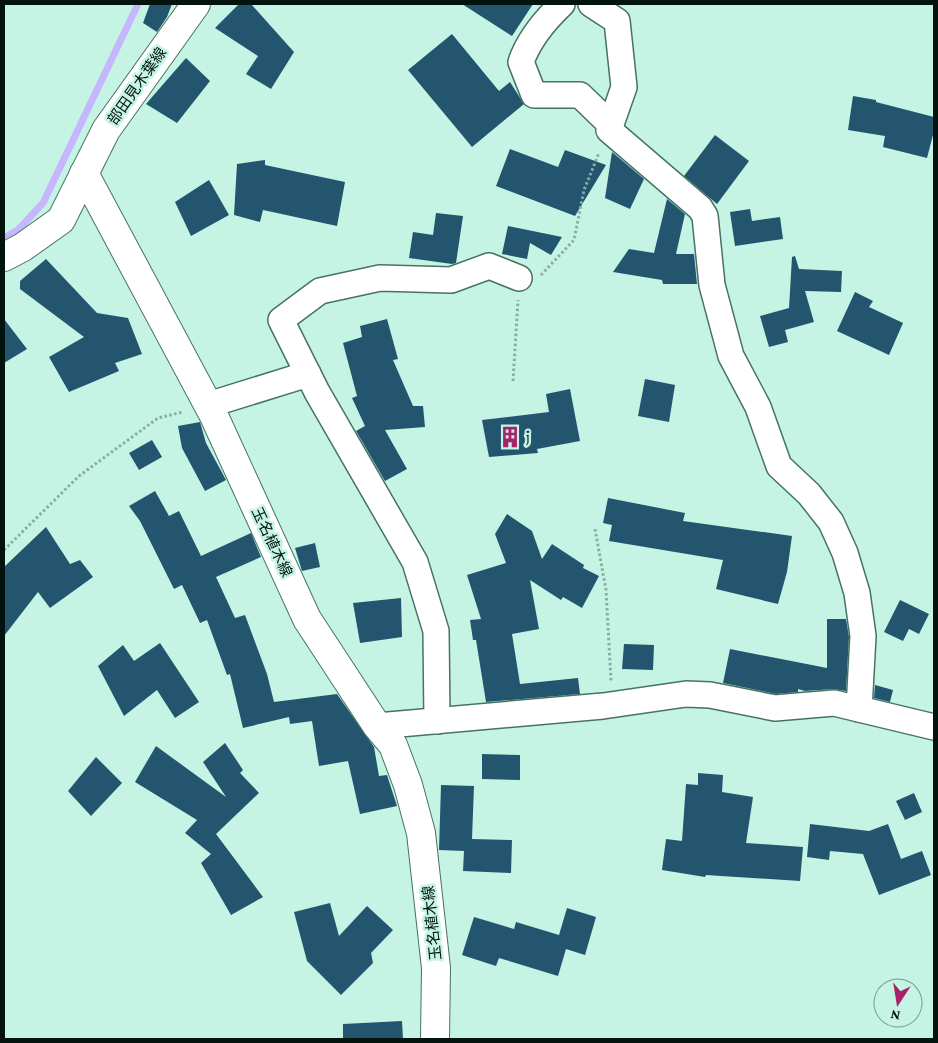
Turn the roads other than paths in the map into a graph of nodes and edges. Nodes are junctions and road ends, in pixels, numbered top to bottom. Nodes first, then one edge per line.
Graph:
1 (196, 4) edge
2 (562, 4) edge
3 (591, 4) edge
4 (610, 128) junction
5 (84, 172) junction
6 (4, 257) edge
7 (519, 278) road end
8 (308, 374) junction
9 (208, 405) junction
10 (859, 709) junction
11 (438, 721) junction
12 (378, 726) junction
13 (934, 727) edge
14 (434, 1039) edge

1 - 5 main road, 部田見木葉線
2 - 4 street
3 - 4 street
4 - 10 street
5 - 6 main road
5 - 9 main road, 玉名植木線
7 - 8 street
8 - 9 street
8 - 11 street
9 - 12 main road, 玉名植木線
10 - 11 street
10 - 13 street
11 - 12 street
12 - 14 main road, 玉名植木線

